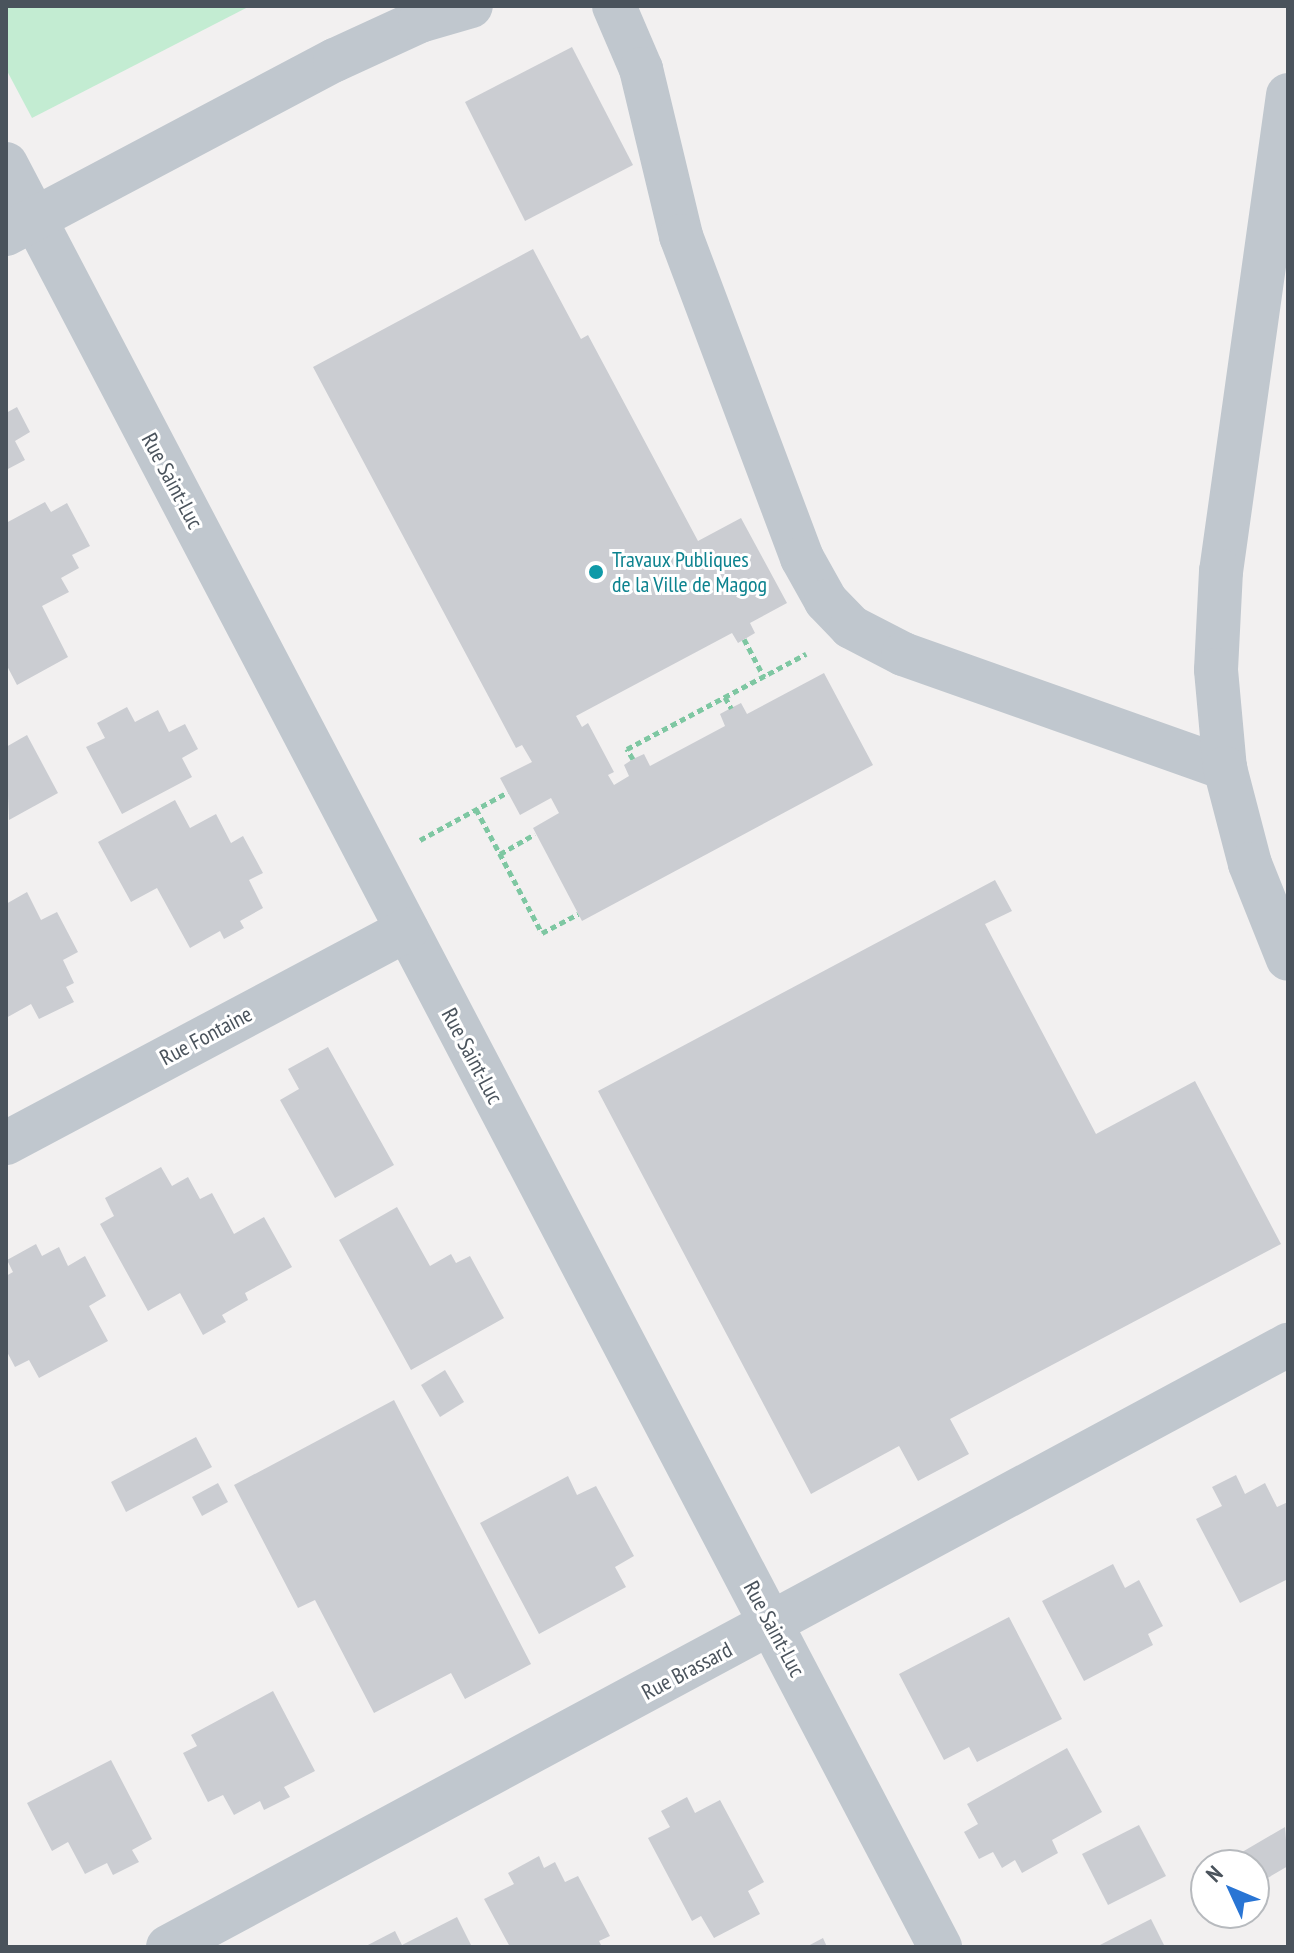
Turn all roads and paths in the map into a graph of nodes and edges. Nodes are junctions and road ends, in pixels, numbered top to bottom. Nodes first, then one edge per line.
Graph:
1 (471, 6) edge
2 (614, 6) edge
3 (1288, 95) edge
4 (6, 164) edge
5 (20, 226) edge
6 (744, 639) dead end
7 (812, 651) dead end
8 (764, 677) junction
9 (725, 697) junction
10 (731, 708) dead end
11 (633, 759) dead end
12 (1225, 768) junction
13 (508, 792) dead end
14 (476, 809) junction
15 (535, 834) dead end
16 (500, 854) junction
17 (373, 866) junction
18 (578, 914) dead end
19 (407, 930) junction
20 (1288, 959) edge
21 (6, 1143) edge
22 (1288, 1345) edge
23 (772, 1626) junction
24 (168, 1947) edge
25 (940, 1947) edge

1 - 5 street
2 - 12 street
3 - 12 street
4 - 5 street, Rue Saint-Luc
5 - 17 street, Rue Saint-Luc
6 - 8 path
7 - 8 path
8 - 9 path
9 - 10 path
9 - 11 path
12 - 20 street
13 - 14 path
14 - 16 path
14 - 17 path
15 - 16 path
16 - 18 path
17 - 19 street, Rue Saint-Luc
19 - 21 street, Rue Fontaine
19 - 23 street, Rue Saint-Luc
22 - 23 street, Rue Brassard
23 - 24 street, Rue Brassard
23 - 25 street, Rue Saint-Luc

